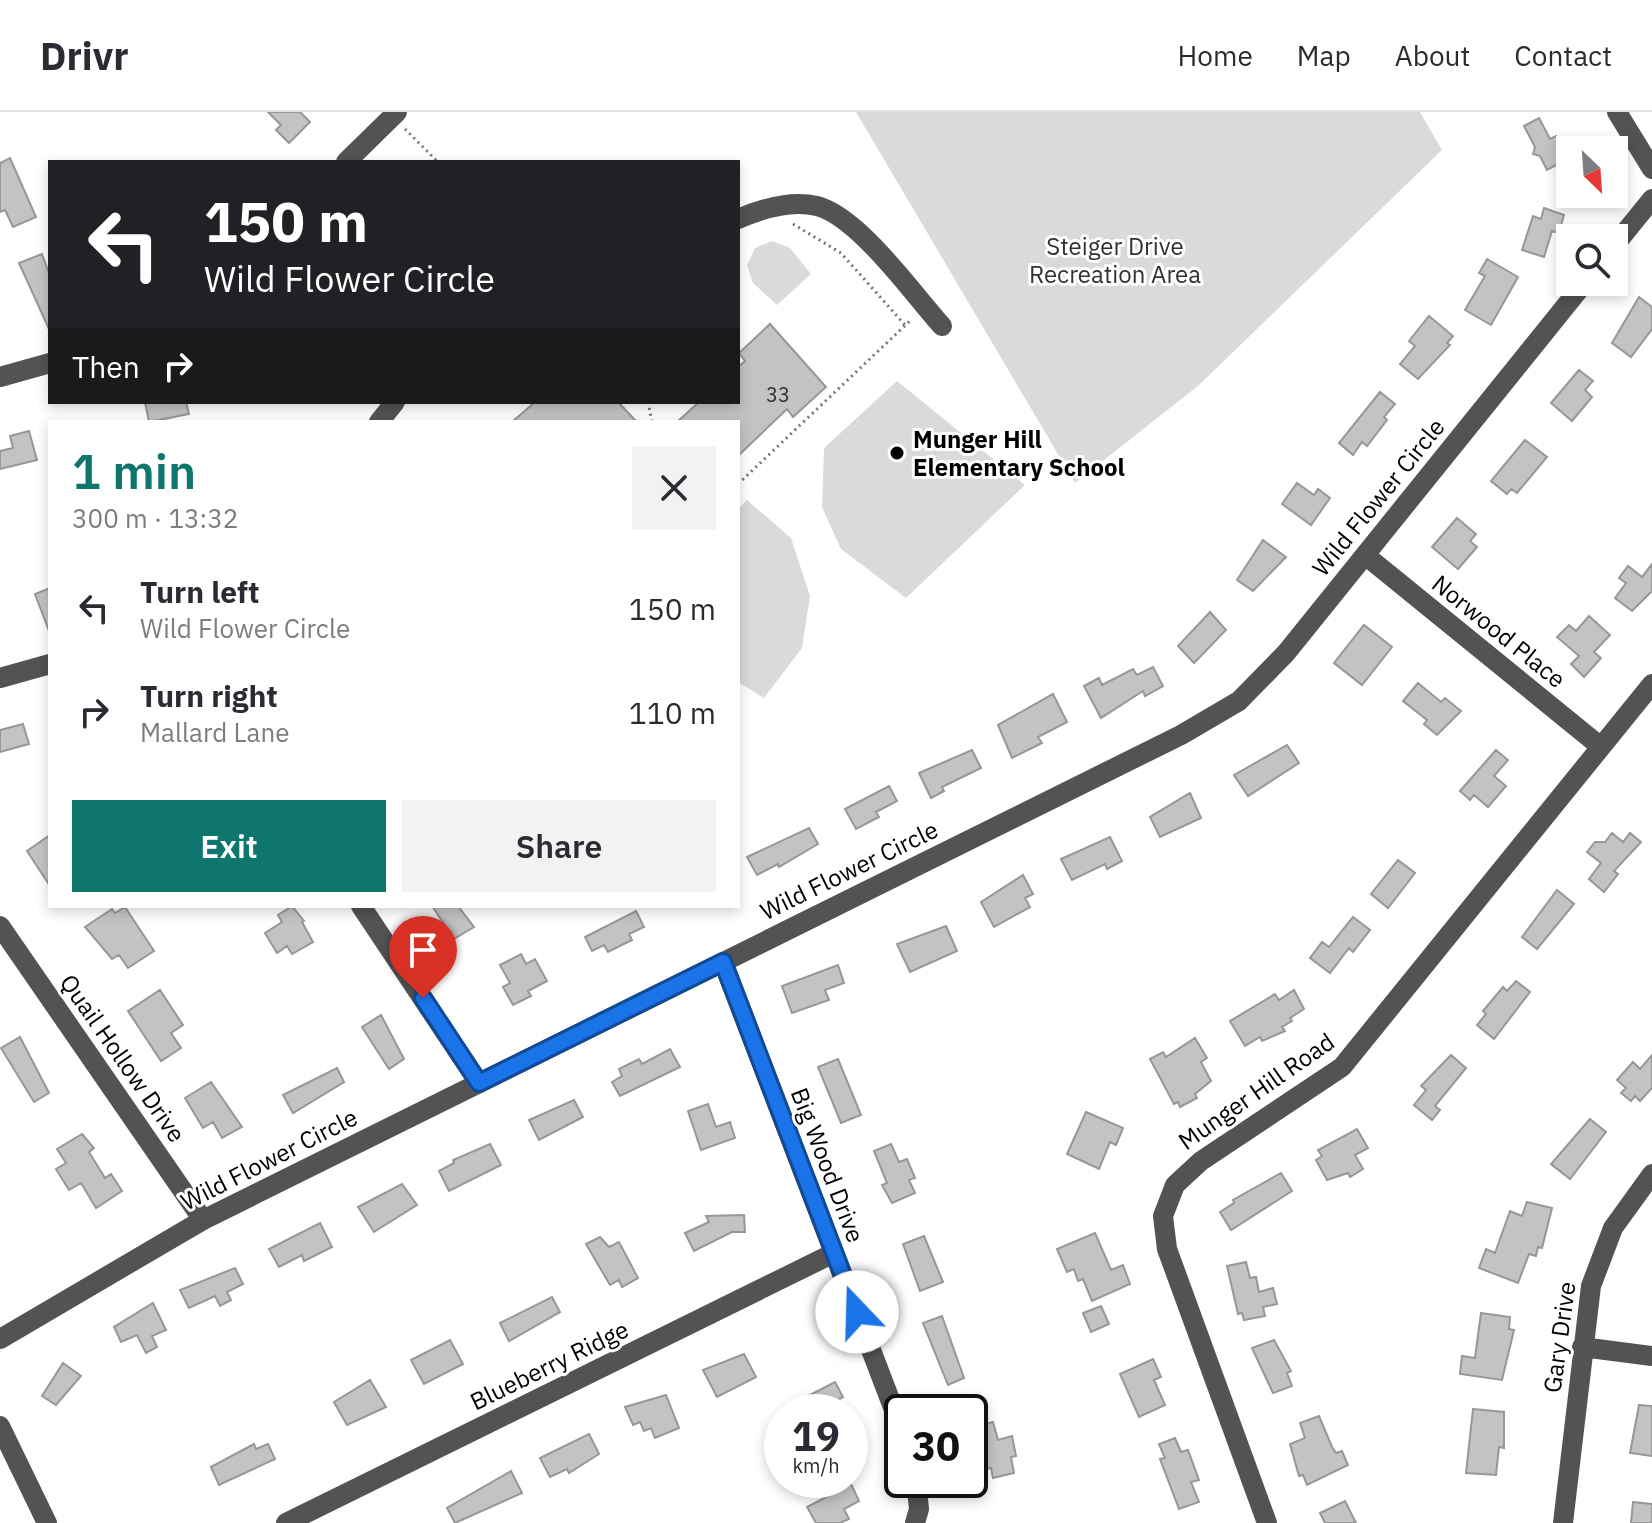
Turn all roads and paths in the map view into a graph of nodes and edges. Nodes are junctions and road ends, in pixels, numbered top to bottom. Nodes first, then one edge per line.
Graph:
1 (1617, 112) edge
2 (391, 117) edge
3 (348, 160) edge
4 (436, 160) edge
5 (1652, 169) edge
6 (1652, 199) edge
7 (740, 218) edge
8 (785, 219) dead end
9 (1628, 229) edge
10 (1574, 296) edge
11 (942, 326) dead end
12 (48, 364) edge
13 (0, 377) edge
14 (393, 404) edge
15 (381, 420) edge
16 (740, 482) edge
17 (1365, 555) junction
18 (48, 665) edge
19 (0, 678) edge
20 (1652, 684) edge
21 (1601, 747) junction
22 (362, 908) edge
23 (0, 926) edge
24 (723, 962) junction
25 (479, 1083) junction
26 (1652, 1174) edge
27 (203, 1220) junction
28 (834, 1253) junction
29 (0, 1339) edge
30 (1582, 1347) junction
31 (1652, 1356) edge
32 (888, 1394) edge
33 (0, 1426) edge
34 (918, 1498) edge
35 (47, 1523) edge
36 (286, 1523) edge
37 (915, 1523) edge
38 (1267, 1523) edge
39 (1563, 1523) edge

1 - 5 street
2 - 3 street
2 - 4 path
6 - 9 street
7 - 11 street
8 - 16 path
10 - 17 street, Wild Flower Circle
12 - 13 street
14 - 15 street
17 - 21 street, Norwood Place
17 - 24 street, Wild Flower Circle
18 - 19 street
20 - 21 street, Munger Hill Road
21 - 38 street, Munger Hill Road
22 - 25 street
23 - 27 street, Quail Hollow Drive
24 - 25 street, Wild Flower Circle
24 - 28 street, Big Wood Drive
25 - 27 street, Wild Flower Circle
26 - 30 street, Gary Drive
27 - 29 street, Wild Flower Circle
28 - 32 street, Big Wood Drive
28 - 36 street, Blueberry Ridge
30 - 31 street
30 - 39 street, Gary Drive
33 - 35 street
34 - 37 street

